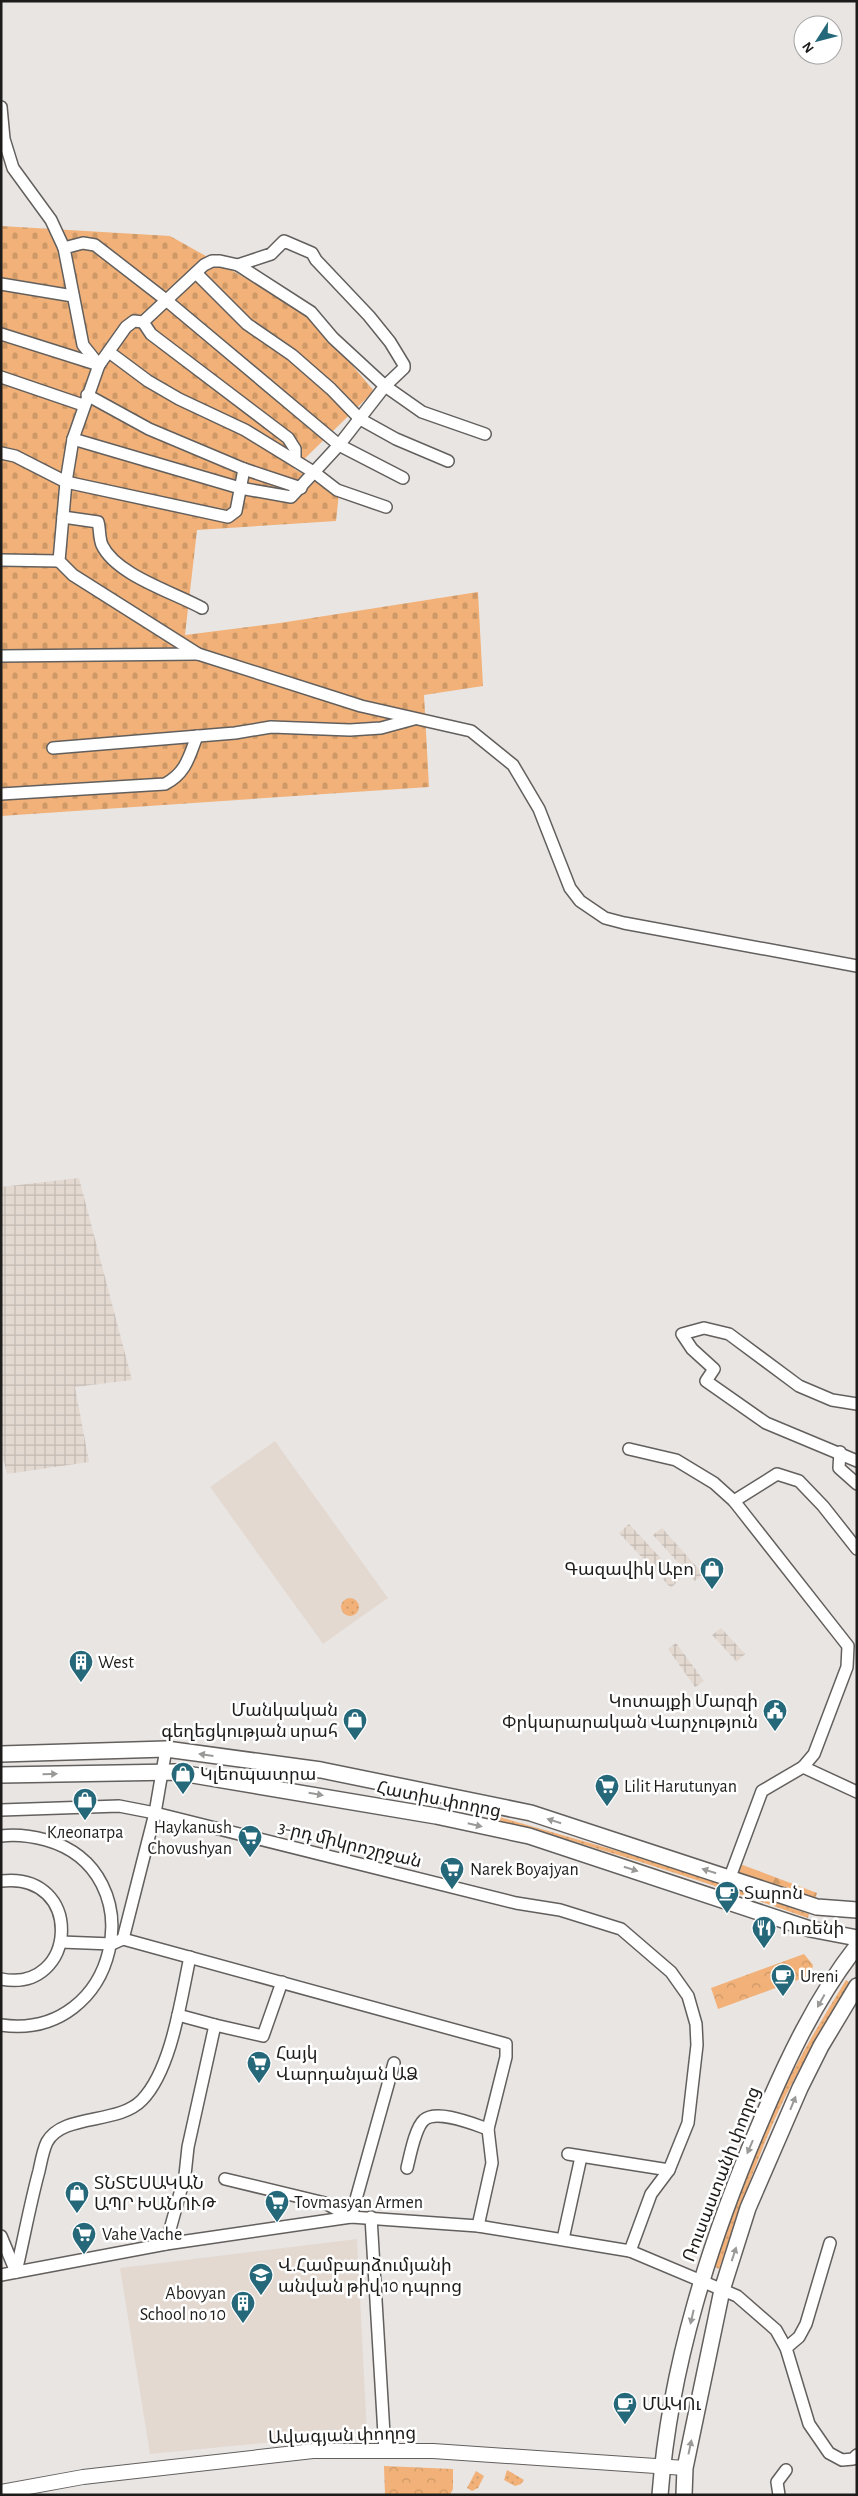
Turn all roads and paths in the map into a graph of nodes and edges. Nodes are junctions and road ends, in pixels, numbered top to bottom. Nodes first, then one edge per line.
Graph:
1 (1, 107) edge
2 (64, 248) junction
3 (238, 265) junction
4 (196, 273) junction
5 (1, 284) edge
6 (73, 296) junction
7 (166, 300) junction
8 (143, 322) junction
9 (1, 334) edge
10 (109, 352) junction
11 (99, 366) junction
12 (1, 377) edge
13 (385, 386) junction
14 (85, 400) junction
15 (360, 419) junction
16 (485, 434) dead end
17 (73, 439) junction
18 (340, 445) junction
19 (1, 453) edge
20 (295, 460) junction
21 (448, 461) dead end
22 (244, 469) junction
23 (316, 473) junction
24 (403, 478) dead end
25 (66, 482) junction
26 (240, 488) junction
27 (301, 488) junction
28 (386, 506) dead end
29 (63, 517) junction
30 (1, 560) edge
31 (59, 561) junction
32 (202, 608) dead end
33 (198, 654) junction
34 (1, 656) edge
35 (416, 719) junction
36 (198, 736) junction
37 (53, 748) dead end
38 (1, 794) edge
39 (857, 966) edge
40 (857, 1404) edge
41 (628, 1449) dead end
42 (840, 1452) junction
43 (857, 1461) edge
44 (857, 1484) edge
45 (734, 1501) junction
46 (857, 1549) edge
47 (166, 1749) junction
48 (1, 1754) edge
49 (803, 1767) junction
50 (162, 1771) junction
51 (1, 1775) edge
52 (857, 1792) edge
53 (1, 1810) edge
54 (155, 1813) junction
55 (1, 1836) edge
56 (730, 1877) junction
57 (1, 1882) edge
58 (857, 1910) edge
59 (857, 1938) edge
60 (123, 1939) junction
61 (61, 1942) junction
62 (112, 1944) junction
63 (857, 1946) edge
64 (190, 1957) junction
65 (1, 1979) edge
66 (282, 1982) junction
67 (857, 1986) edge
68 (178, 2015) junction
69 (1, 2025) edge
70 (215, 2025) junction
71 (394, 2063) dead end
72 (488, 2128) junction
73 (568, 2154) dead end
74 (581, 2157) junction
75 (407, 2168) dead end
76 (669, 2170) junction
77 (225, 2179) dead end
78 (351, 2217) junction
79 (371, 2217) junction
80 (478, 2226) junction
81 (1, 2236) edge
82 (563, 2239) junction
83 (830, 2243) dead end
84 (166, 2244) junction
85 (630, 2252) junction
86 (16, 2272) junction
87 (1, 2276) edge
88 (700, 2281) junction
89 (722, 2290) junction
90 (786, 2348) junction
91 (385, 2451) junction
92 (857, 2455) edge
93 (662, 2465) junction
94 (685, 2468) junction
95 (786, 2470) dead end
96 (1, 2492) edge
97 (660, 2495) edge
98 (684, 2495) edge
99 (779, 2495) edge

1 - 2 street
2 - 6 street
2 - 7 street
3 - 4 street
3 - 13 street
3 - 13 street
4 - 7 street
4 - 15 street
5 - 6 street
6 - 11 street
7 - 8 street
7 - 18 street
8 - 10 street
8 - 20 street
9 - 11 street
10 - 11 street
10 - 20 street
11 - 14 street
12 - 14 street
13 - 15 street
13 - 16 street
14 - 17 street
14 - 22 street
15 - 18 street
15 - 21 street
17 - 25 street
17 - 26 street
18 - 23 street
18 - 24 street
19 - 25 street
20 - 23 street
22 - 26 street
22 - 27 street
23 - 27 street
23 - 28 street
25 - 26 street
25 - 29 street
26 - 27 street
29 - 31 street
29 - 32 street
30 - 31 street
31 - 33 street
33 - 34 street
33 - 35 street
35 - 36 street
35 - 39 street
36 - 37 street
36 - 38 street
40 - 42 street
41 - 45 street
42 - 43 street
42 - 44 street
45 - 46 street
45 - 49 street
47 - 48 main road, Հատիս փողոց
47 - 50 street
56 -> 47 main road, Հատիս փողոց
49 - 52 street
49 - 56 street
51 -> 50 main road, Հատիս փողոց
50 - 54 street
50 -> 59 main road, Հատիս փողոց
53 - 54 street, 3-րդ միկրոշրջան
54 - 60 street
54 - 76 street, 3-րդ միկրոշրջան
55 - 62 street
56 - 58 main road, Հատիս փողոց
57 - 61 street
60 - 62 street
60 - 64 street
61 - 62 street
61 - 65 street
62 - 69 street
63 -> 88 main road, Ռուսաստանի փողոց
64 - 66 street
64 - 68 street
66 - 70 street
66 - 72 street
89 -> 67 main road
68 - 70 street
68 - 86 street
70 - 84 street
71 - 78 street
72 - 75 street
72 - 80 street
73 - 74 street
74 - 76 street
74 - 82 street
76 - 85 street, 3-րդ միկրոշրջան
77 - 78 street
78 - 79 street
78 - 84 street
79 - 80 street
79 - 91 street
80 - 82 street
81 - 86 street
82 - 85 street
83 - 90 street
84 - 86 street
85 - 88 street
86 - 87 street
88 - 89 street
88 -> 93 main road, Ռուսաստանի փողոց
89 - 90 street
94 -> 89 main road
90 - 92 street
91 - 93 street, Ավագյան փողոց
91 - 96 street, Ավագյան փողոց
93 - 94 street, Ավագյան փողոց
93 - 97 main road, Ռուսաստանի փողոց
94 - 98 main road
95 - 99 street

